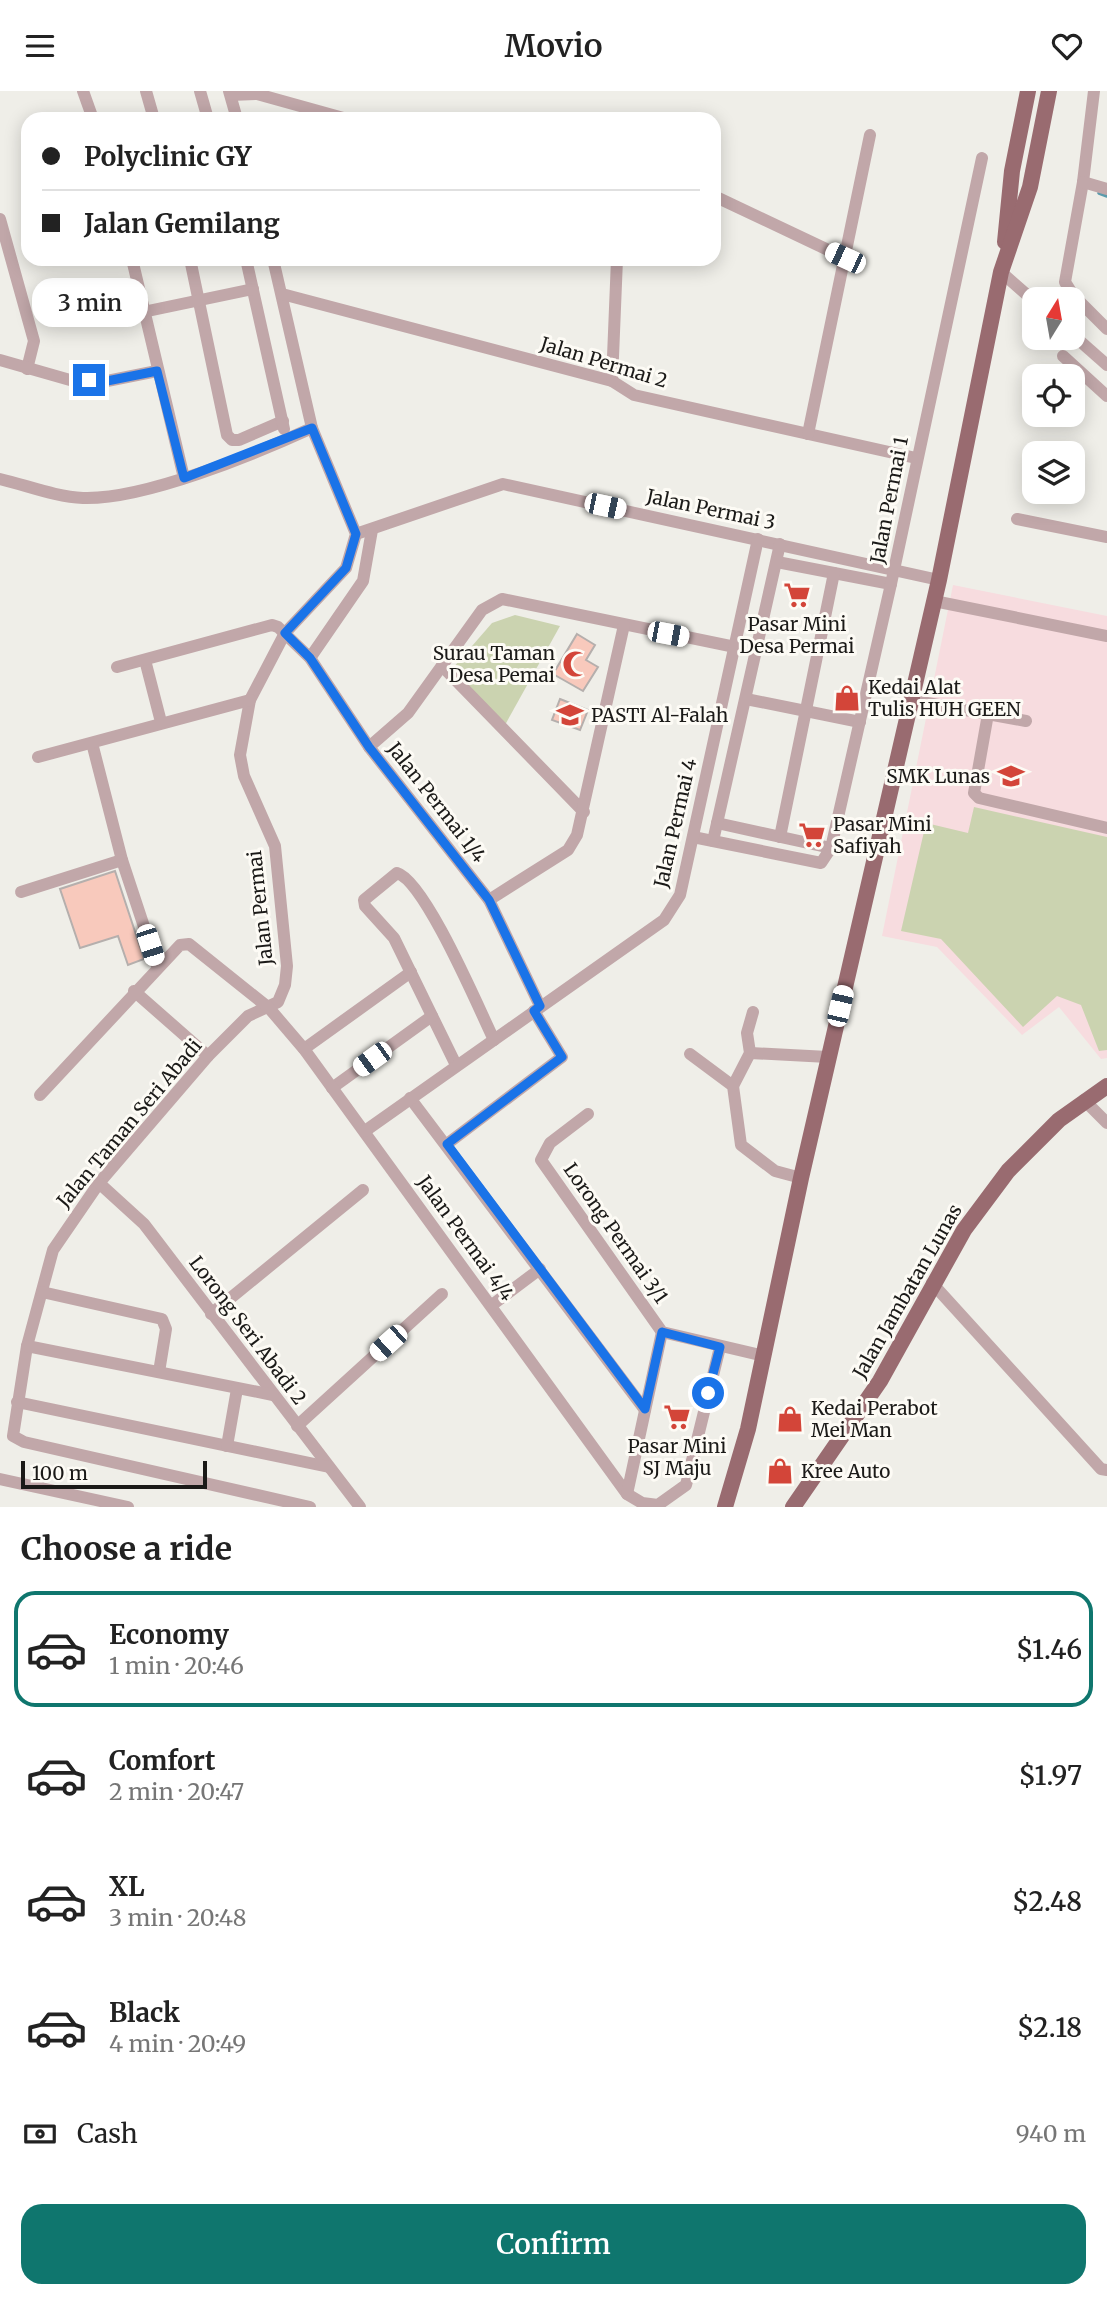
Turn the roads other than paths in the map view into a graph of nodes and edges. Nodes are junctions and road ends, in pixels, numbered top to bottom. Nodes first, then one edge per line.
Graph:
1 (83, 91) edge
2 (146, 91) edge
3 (200, 91) edge
4 (1028, 91) edge
5 (1049, 91) edge
6 (1094, 91) edge
7 (230, 93) edge
8 (90, 112) edge
9 (152, 112) edge
10 (206, 112) edge
11 (235, 112) edge
12 (322, 112) edge
13 (870, 135) dead end
14 (982, 158) dead end
15 (1083, 182) junction
16 (1107, 189) edge
17 (721, 199) edge
18 (1, 225) edge
19 (845, 258) junction
20 (134, 266) edge
21 (192, 266) edge
22 (248, 266) edge
23 (275, 266) edge
24 (617, 266) edge
25 (1001, 272) junction
26 (253, 289) junction
27 (1022, 290) edge
28 (282, 294) junction
29 (200, 300) junction
30 (144, 312) junction
31 (1107, 328) edge
32 (1085, 346) edge
33 (1063, 356) dead end
34 (0, 360) edge
35 (1104, 363) edge
36 (27, 369) junction
37 (157, 371) junction
38 (1088, 379) junction
39 (612, 381) junction
40 (1107, 396) edge
41 (283, 421) junction
42 (312, 428) junction
43 (807, 435) junction
44 (286, 439) junction
45 (916, 459) junction
46 (184, 478) junction
47 (0, 479) edge
48 (1017, 519) dead end
49 (372, 530) junction
50 (356, 534) junction
51 (1107, 537) edge
52 (758, 539) junction
53 (780, 544) junction
54 (777, 562) junction
55 (894, 568) junction
56 (834, 573) junction
57 (939, 580) junction
58 (891, 584) junction
59 (934, 601) junction
60 (624, 625) junction
61 (285, 633) junction
62 (1107, 636) edge
63 (735, 647) junction
64 (310, 658) junction
65 (145, 660) junction
66 (442, 666) junction
67 (117, 667) dead end
68 (746, 699) junction
69 (250, 700) junction
70 (911, 700) junction
71 (806, 713) junction
72 (988, 714) junction
73 (1027, 721) dead end
74 (161, 722) junction
75 (860, 722) junction
76 (92, 743) junction
77 (369, 747) junction
78 (38, 757) dead end
79 (584, 812) junction
80 (717, 823) junction
81 (1107, 828) edge
82 (693, 837) junction
83 (780, 837) junction
84 (713, 841) junction
85 (831, 848) junction
86 (122, 860) junction
87 (21, 891) dead end
88 (489, 900) junction
89 (157, 967) junction
90 (411, 972) junction
91 (134, 991) junction
92 (269, 1008) junction
93 (537, 1008) junction
94 (753, 1012) dead end
95 (432, 1016) junction
96 (494, 1039) junction
97 (304, 1049) junction
98 (750, 1053) junction
99 (690, 1054) dead end
100 (208, 1056) junction
101 (828, 1057) junction
102 (456, 1065) junction
103 (733, 1086) junction
104 (1107, 1086) edge
105 (332, 1088) junction
106 (40, 1095) dead end
107 (410, 1098) junction
108 (1084, 1100) junction
109 (588, 1114) dead end
110 (1107, 1123) edge
111 (365, 1131) junction
112 (447, 1144) junction
113 (800, 1178) junction
114 (99, 1183) junction
115 (363, 1190) dead end
116 (540, 1269) junction
117 (932, 1283) junction
118 (42, 1292) junction
119 (442, 1294) dead end
120 (492, 1305) junction
121 (211, 1314) junction
122 (662, 1332) junction
123 (27, 1346) junction
124 (720, 1347) junction
125 (764, 1356) junction
126 (159, 1372) junction
127 (237, 1389) junction
128 (273, 1395) junction
129 (17, 1402) junction
130 (645, 1409) junction
131 (297, 1426) junction
132 (227, 1446) junction
133 (329, 1467) junction
134 (1107, 1471) edge
135 (0, 1479) edge
136 (628, 1494) junction
137 (356, 1506) edge
138 (128, 1507) edge
139 (310, 1507) edge
140 (725, 1507) edge
141 (793, 1507) edge

1 - 8 street
2 - 9 street
3 - 10 street
4 - 25 main road
5 - 25 main road
6 - 15 street
7 - 11 street
7 - 12 street
13 - 19 street
14 - 45 street, Jalan Permai 1
15 - 16 street
15 - 31 street
17 - 19 street
18 - 36 street
19 - 43 street
20 - 30 street
21 - 29 street
22 - 26 street
23 - 28 street
24 - 39 street
25 - 27 street
25 - 57 main road
26 - 29 street
26 - 41 street
28 - 39 street, Jalan Permai 2
28 - 42 street
29 - 30 street
29 - 41 street
30 - 37 street
32 - 35 street
33 - 38 street
34 - 36 street
35 - 38 street
36 - 37 street
37 - 46 street
38 - 40 street
39 - 43 street, Jalan Permai 2
41 - 44 street
42 - 44 street
42 - 50 street
43 - 45 street, Jalan Permai 2
44 - 46 street
45 - 55 street, Jalan Permai 1
46 - 47 street
48 - 51 street
49 - 50 street, Jalan Permai 3
49 - 52 street, Jalan Permai 3
49 - 64 street
50 - 61 street, Jalan Permai
52 - 53 street, Jalan Permai 3
52 - 63 street, Jalan Permai 4
53 - 54 street
53 - 55 street, Jalan Permai 3
54 - 56 street
54 - 68 street
55 - 57 street, Jalan Permai 3
55 - 58 street, Jalan Permai 1
56 - 58 street
56 - 71 street
57 - 59 main road
58 - 75 street, Jalan Permai 1
59 - 62 street
59 - 70 main road
60 - 63 street
60 - 66 street
60 - 79 street
61 - 64 street, Jalan Permai 1/4
61 - 65 street
61 - 69 street, Jalan Permai
63 - 82 street, Jalan Permai 4
64 - 77 street, Jalan Permai 1/4
65 - 67 street
65 - 74 street
66 - 77 street
66 - 79 street
68 - 71 street
68 - 80 street
69 - 74 street
69 - 92 street, Jalan Permai
70 - 72 street
70 - 101 main road
71 - 75 street
71 - 83 street
72 - 73 street
72 - 81 street
74 - 76 street
75 - 85 street, Jalan Permai 1
76 - 78 street
76 - 86 street
77 - 88 street, Jalan Permai 1/4
79 - 88 street
80 - 83 street
80 - 84 street
82 - 84 street
82 - 93 street, Jalan Permai 4
83 - 85 street
84 - 85 street
86 - 87 street
86 - 89 street
88 - 93 street, Jalan Permai 1/4
89 - 91 street
89 - 92 street, Jalan Permai 4/4
90 - 95 street
90 - 96 street
90 - 97 street
91 - 100 street
91 - 106 street
92 - 97 street, Jalan Permai 4/4
92 - 100 street, Jalan Taman Seri Abadi
93 - 96 street, Jalan Permai 4
93 - 112 street, Jalan Permai 1/4
94 - 98 street
95 - 102 street
95 - 105 street
96 - 102 street, Jalan Permai 4
97 - 105 street, Jalan Permai 4/4
98 - 101 street
98 - 103 street
99 - 103 street
100 - 114 street, Jalan Taman Seri Abadi
101 - 113 main road
102 - 107 street, Jalan Permai 4
103 - 113 street
104 - 108 main road, Jalan Jambatan Lunas
105 - 111 street, Jalan Permai 4/4
107 - 111 street, Jalan Permai 4
107 - 112 street
108 - 110 street
108 - 117 main road, Jalan Jambatan Lunas
109 - 122 street, Lorong Permai 3/1
111 - 120 street, Jalan Permai 4/4
112 - 116 street
113 - 125 main road
114 - 118 street, Jalan Taman Seri Abadi
114 - 121 street, Lorong Seri Abadi 2
115 - 121 street
116 - 120 street
116 - 130 street
117 - 134 street
117 - 141 main road, Jalan Jambatan Lunas
118 - 123 street, Jalan Taman Seri Abadi
118 - 126 street
119 - 131 street
120 - 136 street, Jalan Permai 4/4
121 - 128 street, Lorong Seri Abadi 2
122 - 124 street, Lorong Permai 3/1
122 - 130 street
123 - 126 street
123 - 129 street, Jalan Taman Seri Abadi
124 - 125 street, Lorong Permai 3/1
124 - 136 street
125 - 140 main road
126 - 127 street
127 - 128 street
127 - 132 street
128 - 131 street, Lorong Seri Abadi 2
129 - 132 street
129 - 139 street, Jalan Taman Seri Abadi
130 - 136 street
131 - 133 street, Lorong Seri Abadi 2
132 - 133 street
133 - 137 street, Lorong Seri Abadi 2
135 - 138 street

